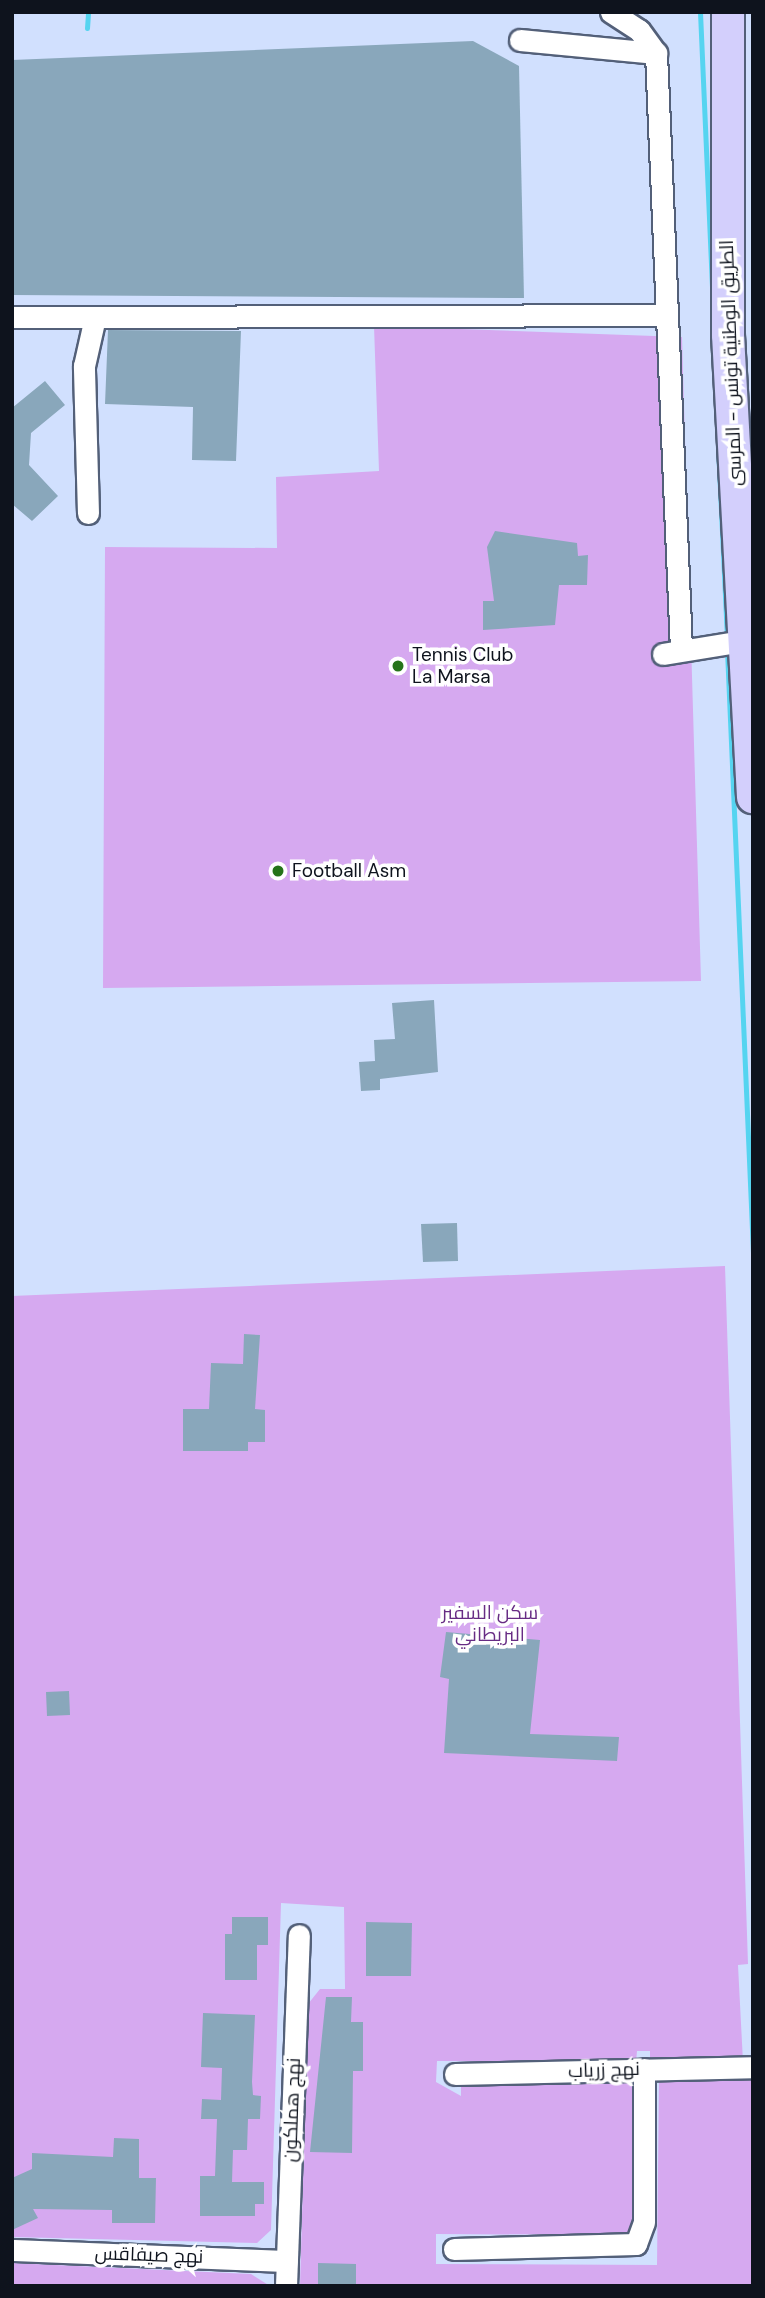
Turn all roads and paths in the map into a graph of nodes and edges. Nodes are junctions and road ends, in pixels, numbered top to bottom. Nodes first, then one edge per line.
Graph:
1 (611, 12) edge
2 (705, 12) edge
3 (728, 12) edge
4 (520, 40) dead end
5 (656, 53) junction
6 (725, 84) junction
7 (665, 315) junction
8 (12, 317) edge
9 (95, 317) junction
10 (88, 513) dead end
11 (742, 641) junction
12 (753, 797) edge
13 (299, 1935) dead end
14 (753, 2067) edge
15 (644, 2069) junction
16 (455, 2074) dead end
17 (454, 2249) dead end
18 (12, 2250) edge
19 (287, 2261) junction
20 (286, 2286) edge

1 - 5 street
2 - 6 highway
3 - 6 highway, الطريق الوطنية تونس - المرسى
4 - 5 street
5 - 7 street
6 - 11 highway, الطريق الوطنية تونس - المرسى
7 - 9 street
7 - 11 street
8 - 9 street
9 - 10 street
11 - 12 highway, الطريق الوطنية تونس - المرسى
13 - 19 street, نهج هملكون
14 - 15 street, نهج زرياب
15 - 16 street, نهج زرياب
15 - 17 street
18 - 19 street, نهج صيفاقس
19 - 20 street, نهج هملكون

